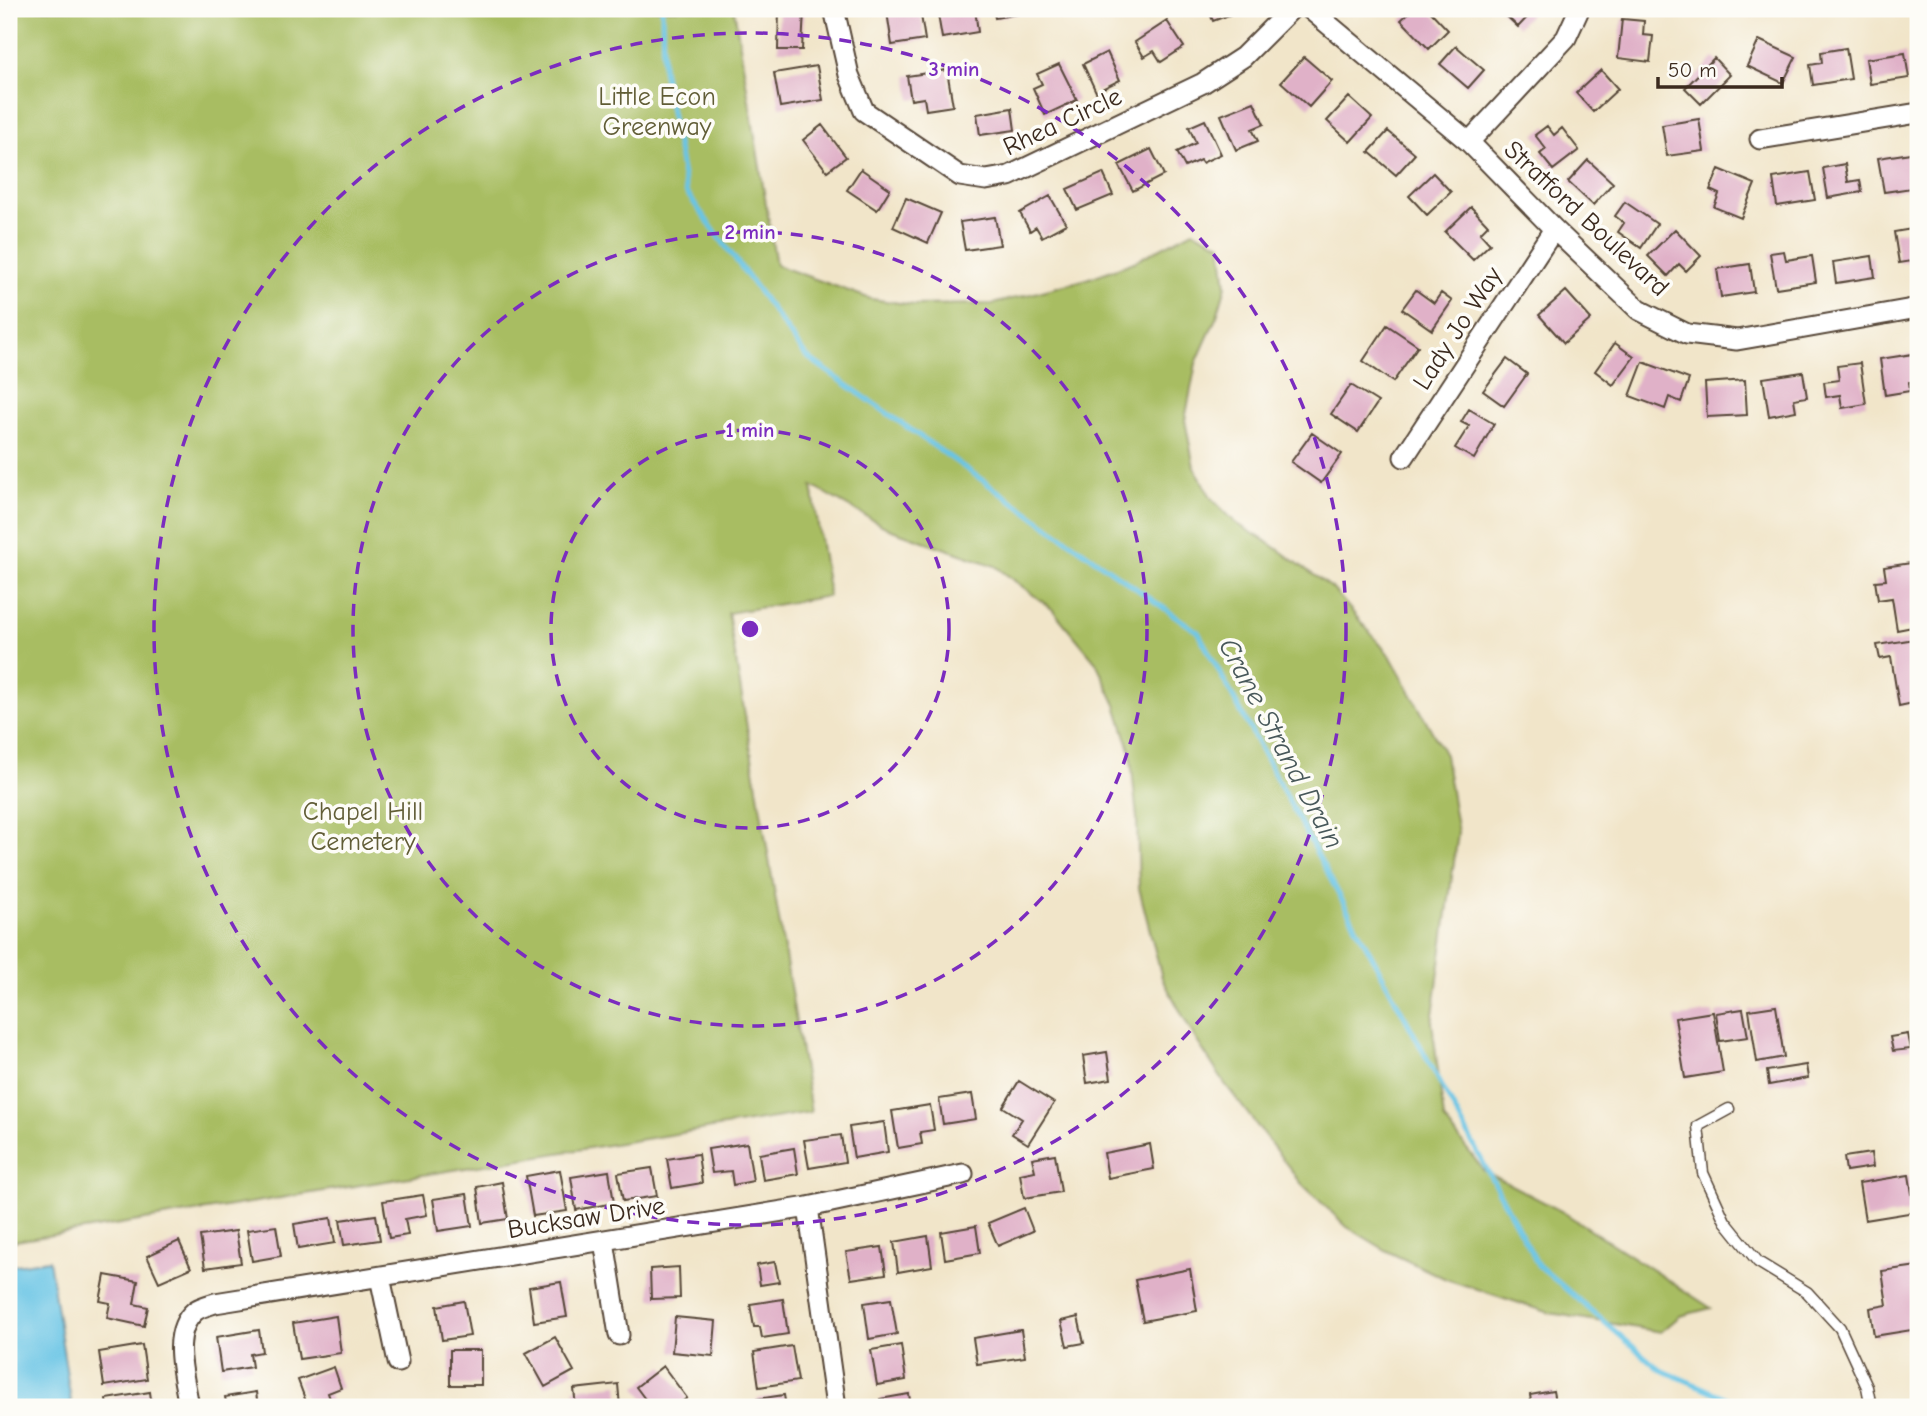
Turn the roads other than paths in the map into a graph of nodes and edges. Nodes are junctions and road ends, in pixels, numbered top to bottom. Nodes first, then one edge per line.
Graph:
1 (834, 9) edge
2 (1291, 9) edge
3 (1310, 9) edge
4 (1577, 9) edge
5 (1918, 113) edge
6 (1760, 139) dead end
7 (1469, 142) junction
8 (1554, 229) junction
9 (1918, 308) edge
10 (1404, 457) dead end
11 (1729, 1109) dead end
12 (963, 1174) dead end
13 (808, 1207) junction
14 (604, 1241) junction
15 (380, 1277) junction
16 (619, 1335) dead end
17 (398, 1362) dead end
18 (190, 1407) edge
19 (836, 1407) edge
20 (1871, 1407) edge

1 - 2 street, Rhea Circle
3 - 7 street, Stratford Boulevard
4 - 7 street
5 - 6 street
7 - 8 street, Stratford Boulevard
8 - 9 street, Stratford Boulevard
8 - 10 street, Lady Jo Way
11 - 20 lane
12 - 13 street, Bucksaw Drive
13 - 14 street, Bucksaw Drive
13 - 19 street
14 - 15 street, Bucksaw Drive
14 - 16 street
15 - 17 street
15 - 18 street, Bucksaw Drive

